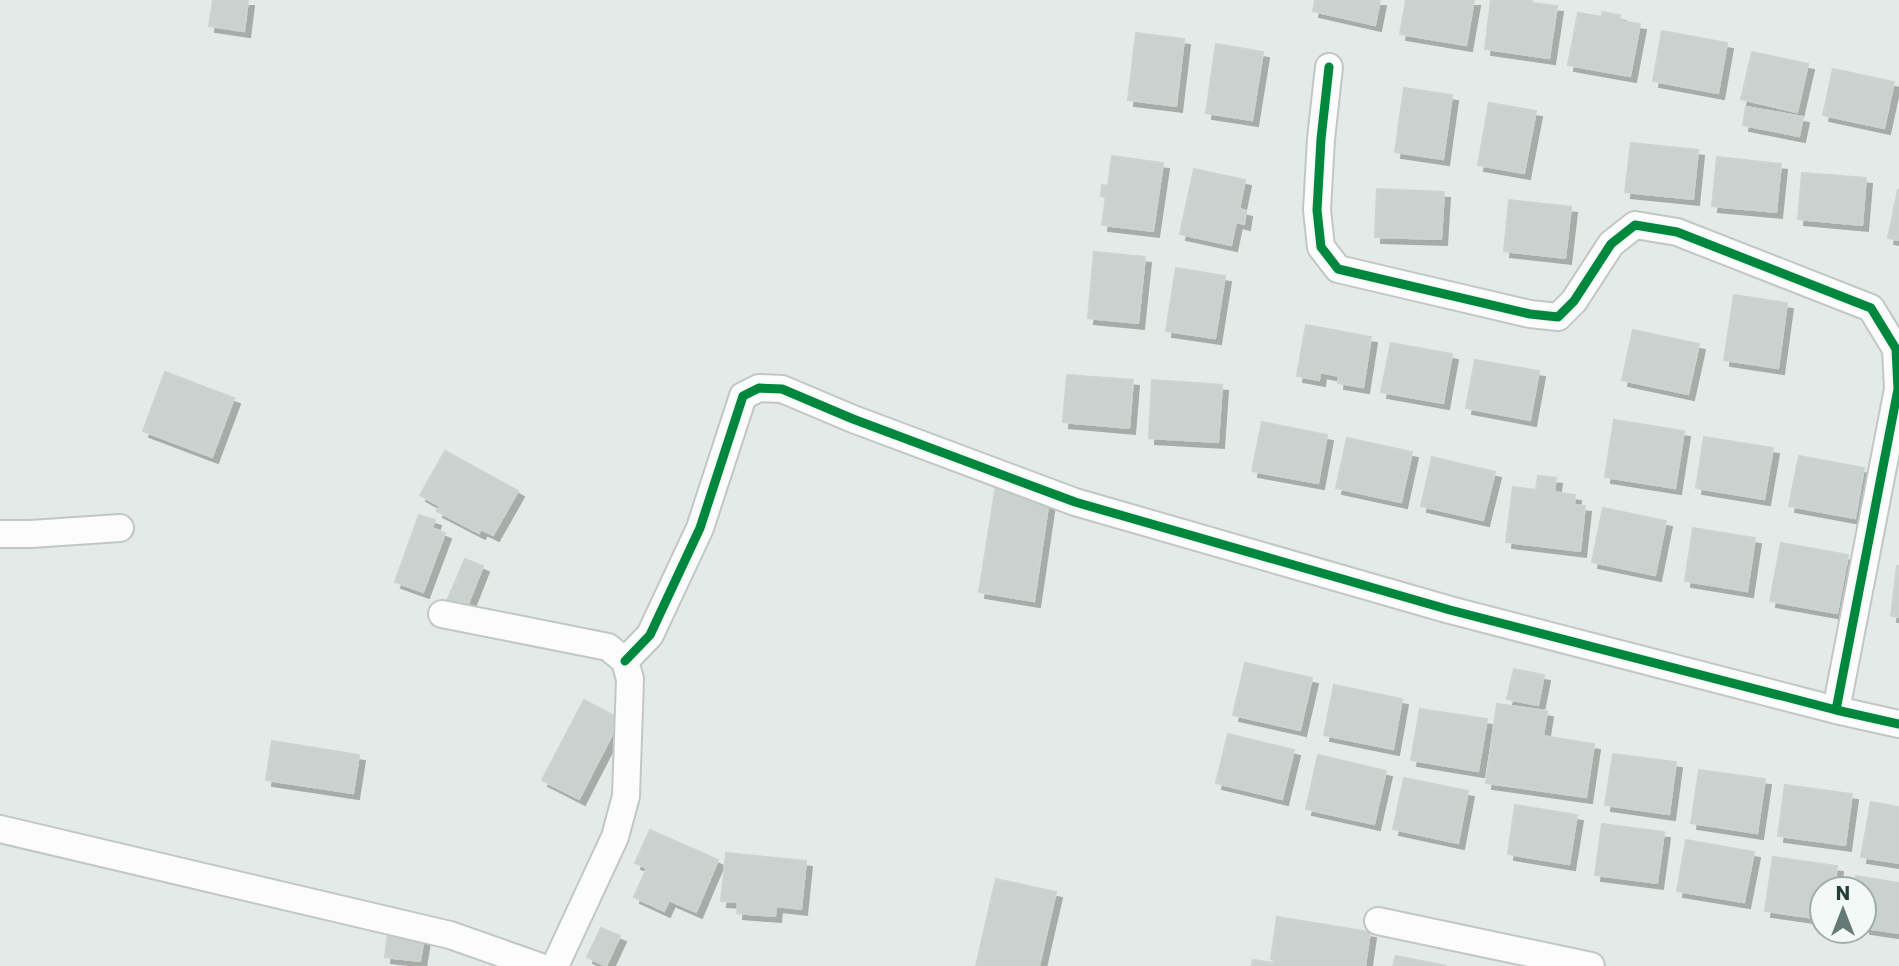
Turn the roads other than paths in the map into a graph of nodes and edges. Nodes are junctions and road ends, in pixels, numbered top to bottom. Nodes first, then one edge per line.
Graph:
1 (1329, 67) dead end
2 (120, 528) dead end
3 (0, 534) edge
4 (442, 614) dead end
5 (625, 661) junction
6 (1836, 710) junction
7 (1899, 724) edge
8 (0, 829) edge
9 (1378, 921) dead end
10 (538, 966) edge
11 (555, 966) edge
12 (1591, 966) edge

1 - 6 street
2 - 3 street
4 - 5 street
5 - 6 street
5 - 11 street
6 - 7 street
8 - 10 street
9 - 12 street

